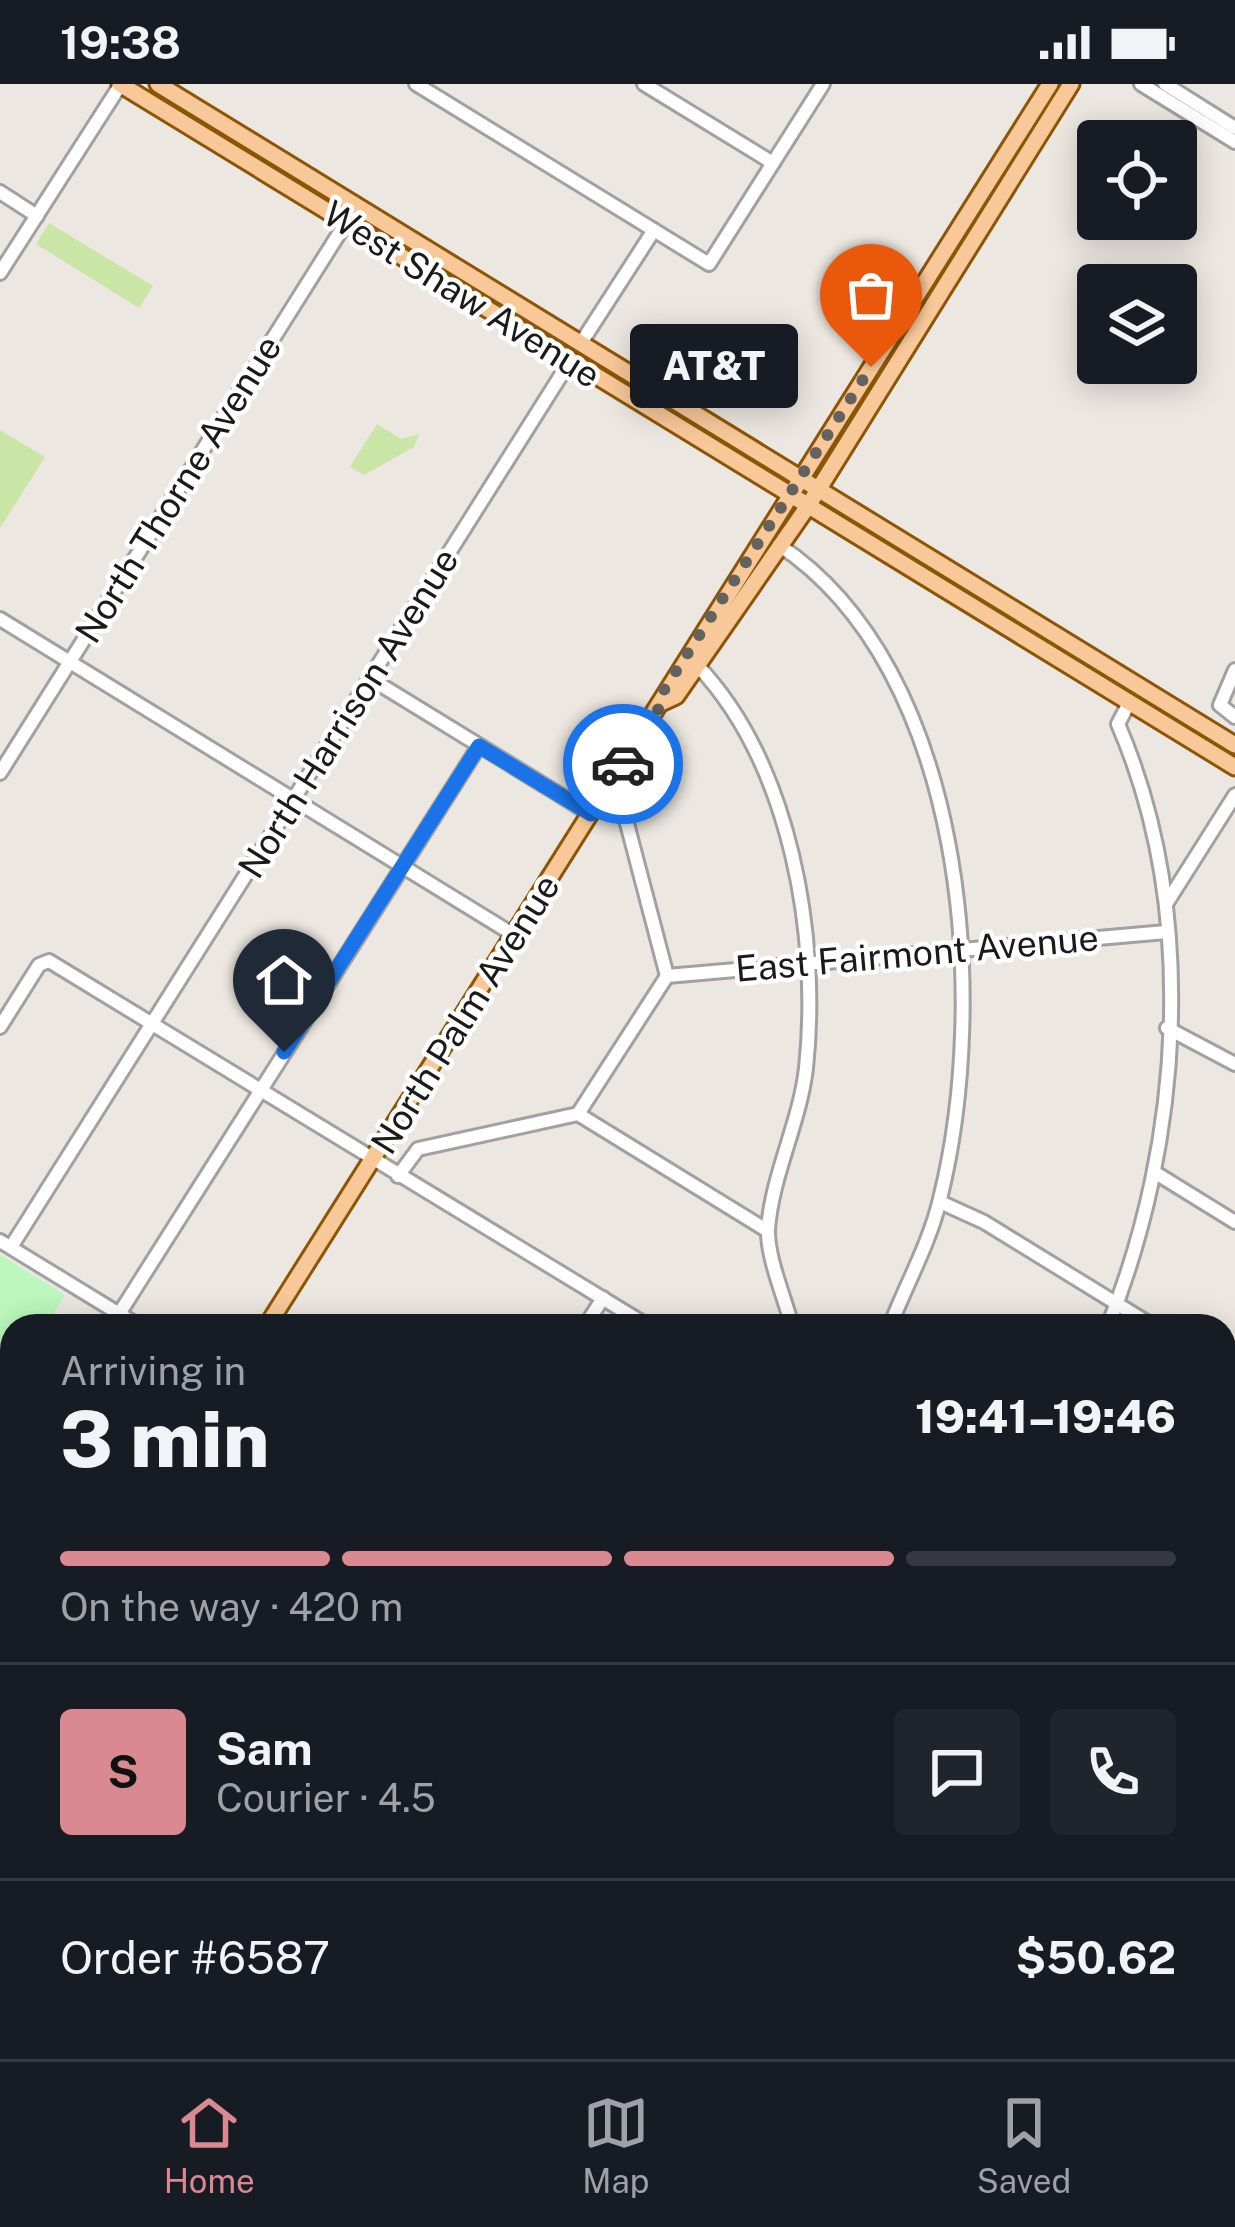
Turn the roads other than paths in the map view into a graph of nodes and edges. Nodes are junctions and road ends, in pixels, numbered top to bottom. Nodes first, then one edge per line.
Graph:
1 (120, 84) edge
2 (158, 84) edge
3 (416, 84) edge
4 (644, 84) edge
5 (823, 84) edge
6 (1050, 84) edge
7 (1071, 84) edge
8 (1142, 84) edge
9 (1165, 84) edge
10 (1235, 128) edge
11 (1235, 142) edge
12 (773, 164) junction
13 (0, 192) edge
14 (1000, 194) junction
15 (357, 206) junction
16 (37, 215) junction
17 (346, 223) junction
18 (654, 230) junction
19 (0, 273) edge
20 (495, 315) junction
21 (580, 343) junction
22 (570, 361) junction
23 (625, 370) junction
24 (800, 478) junction
25 (818, 489) junction
26 (789, 494) junction
27 (808, 506) junction
28 (779, 545) junction
29 (987, 616) junction
30 (0, 619) edge
31 (1077, 648) junction
32 (70, 661) junction
33 (697, 665) junction
34 (1235, 670) edge
35 (370, 679) junction
36 (663, 702) junction
37 (1129, 703) junction
38 (1235, 717) edge
39 (1235, 745) edge
40 (479, 746) junction
41 (1235, 767) edge
42 (0, 773) edge
43 (605, 791) junction
44 (1235, 795) edge
45 (293, 799) junction
46 (591, 814) junction
47 (402, 866) junction
48 (1166, 904) junction
49 (1166, 932) junction
50 (514, 935) junction
51 (965, 948) junction
52 (810, 962) junction
53 (667, 976) junction
54 (152, 1022) junction
55 (0, 1027) edge
56 (1168, 1028) junction
57 (1235, 1064) edge
58 (261, 1090) junction
59 (578, 1114) junction
60 (374, 1160) junction
61 (1154, 1172) junction
62 (398, 1175) junction
63 (940, 1202) junction
64 (1235, 1222) edge
65 (768, 1231) junction
66 (5, 1244) edge
67 (603, 1298) junction
68 (1117, 1304) junction
69 (119, 1314) joint
70 (275, 1314) edge
71 (593, 1314) edge
72 (629, 1314) edge
73 (789, 1314) edge
74 (895, 1314) edge
75 (1113, 1314) edge
76 (1133, 1314) edge

1 - 16 street
1 - 17 main road, West Shaw Avenue
2 - 15 main road, West Shaw Avenue
3 - 18 street
4 - 12 street
5 - 12 street
6 - 14 main road
6 - 24 main road, North Palm Avenue
7 - 14 main road, North Palm Avenue
8 - 11 street
9 - 10 street
12 - 18 street
13 - 16 street
14 - 25 main road, North Palm Avenue
15 - 17 street, North Thorne Avenue
15 - 21 main road, West Shaw Avenue
16 - 19 street
17 - 20 main road, West Shaw Avenue
17 - 32 street, North Thorne Avenue
18 - 21 street
20 - 21 main road
20 - 22 main road, West Shaw Avenue
21 - 23 main road, West Shaw Avenue
22 - 23 main road
22 - 26 main road, West Shaw Avenue
22 - 35 street, North Harrison Avenue
23 - 24 main road, West Shaw Avenue
24 - 25 main road, West Shaw Avenue
24 - 26 main road, North Palm Avenue
25 - 27 main road, North Palm Avenue
25 - 31 main road, West Shaw Avenue
26 - 27 main road, West Shaw Avenue
26 - 36 main road, North Palm Avenue
27 - 28 main road, North Palm Avenue
27 - 29 main road, West Shaw Avenue
28 - 33 main road, North Palm Avenue
28 - 51 street
29 - 31 main road
29 - 37 main road, West Shaw Avenue
30 - 32 street
31 - 39 main road, West Shaw Avenue
32 - 42 street, North Thorne Avenue
32 - 45 street
33 - 36 main road, North Palm Avenue
33 - 52 street
34 - 38 street
35 - 40 street
35 - 45 street, North Harrison Avenue
36 - 43 main road, North Palm Avenue
37 - 41 main road, West Shaw Avenue
37 - 48 street
40 - 46 street
40 - 47 street
43 - 46 main road, North Palm Avenue
43 - 53 street
44 - 48 street
45 - 47 street
45 - 54 street, North Harrison Avenue
46 - 50 main road, North Palm Avenue
47 - 50 street
47 - 58 street
48 - 49 street
49 - 51 street, East Fairmont Avenue
49 - 56 street
50 - 60 main road, North Palm Avenue
51 - 52 street, East Fairmont Avenue
51 - 63 street
52 - 53 street, East Fairmont Avenue
52 - 65 street
53 - 59 street
54 - 55 street
54 - 58 street
54 - 66 street, North Harrison Avenue
56 - 57 street
56 - 61 street
58 - 60 street
58 - 69 street
59 - 62 street
59 - 65 street
60 - 62 street
60 - 70 main road, North Palm Avenue
61 - 64 street
61 - 68 street
62 - 67 street
63 - 68 street
63 - 74 street
65 - 73 street
66 - 69 street
67 - 71 street
67 - 72 street
68 - 75 street
68 - 76 street

